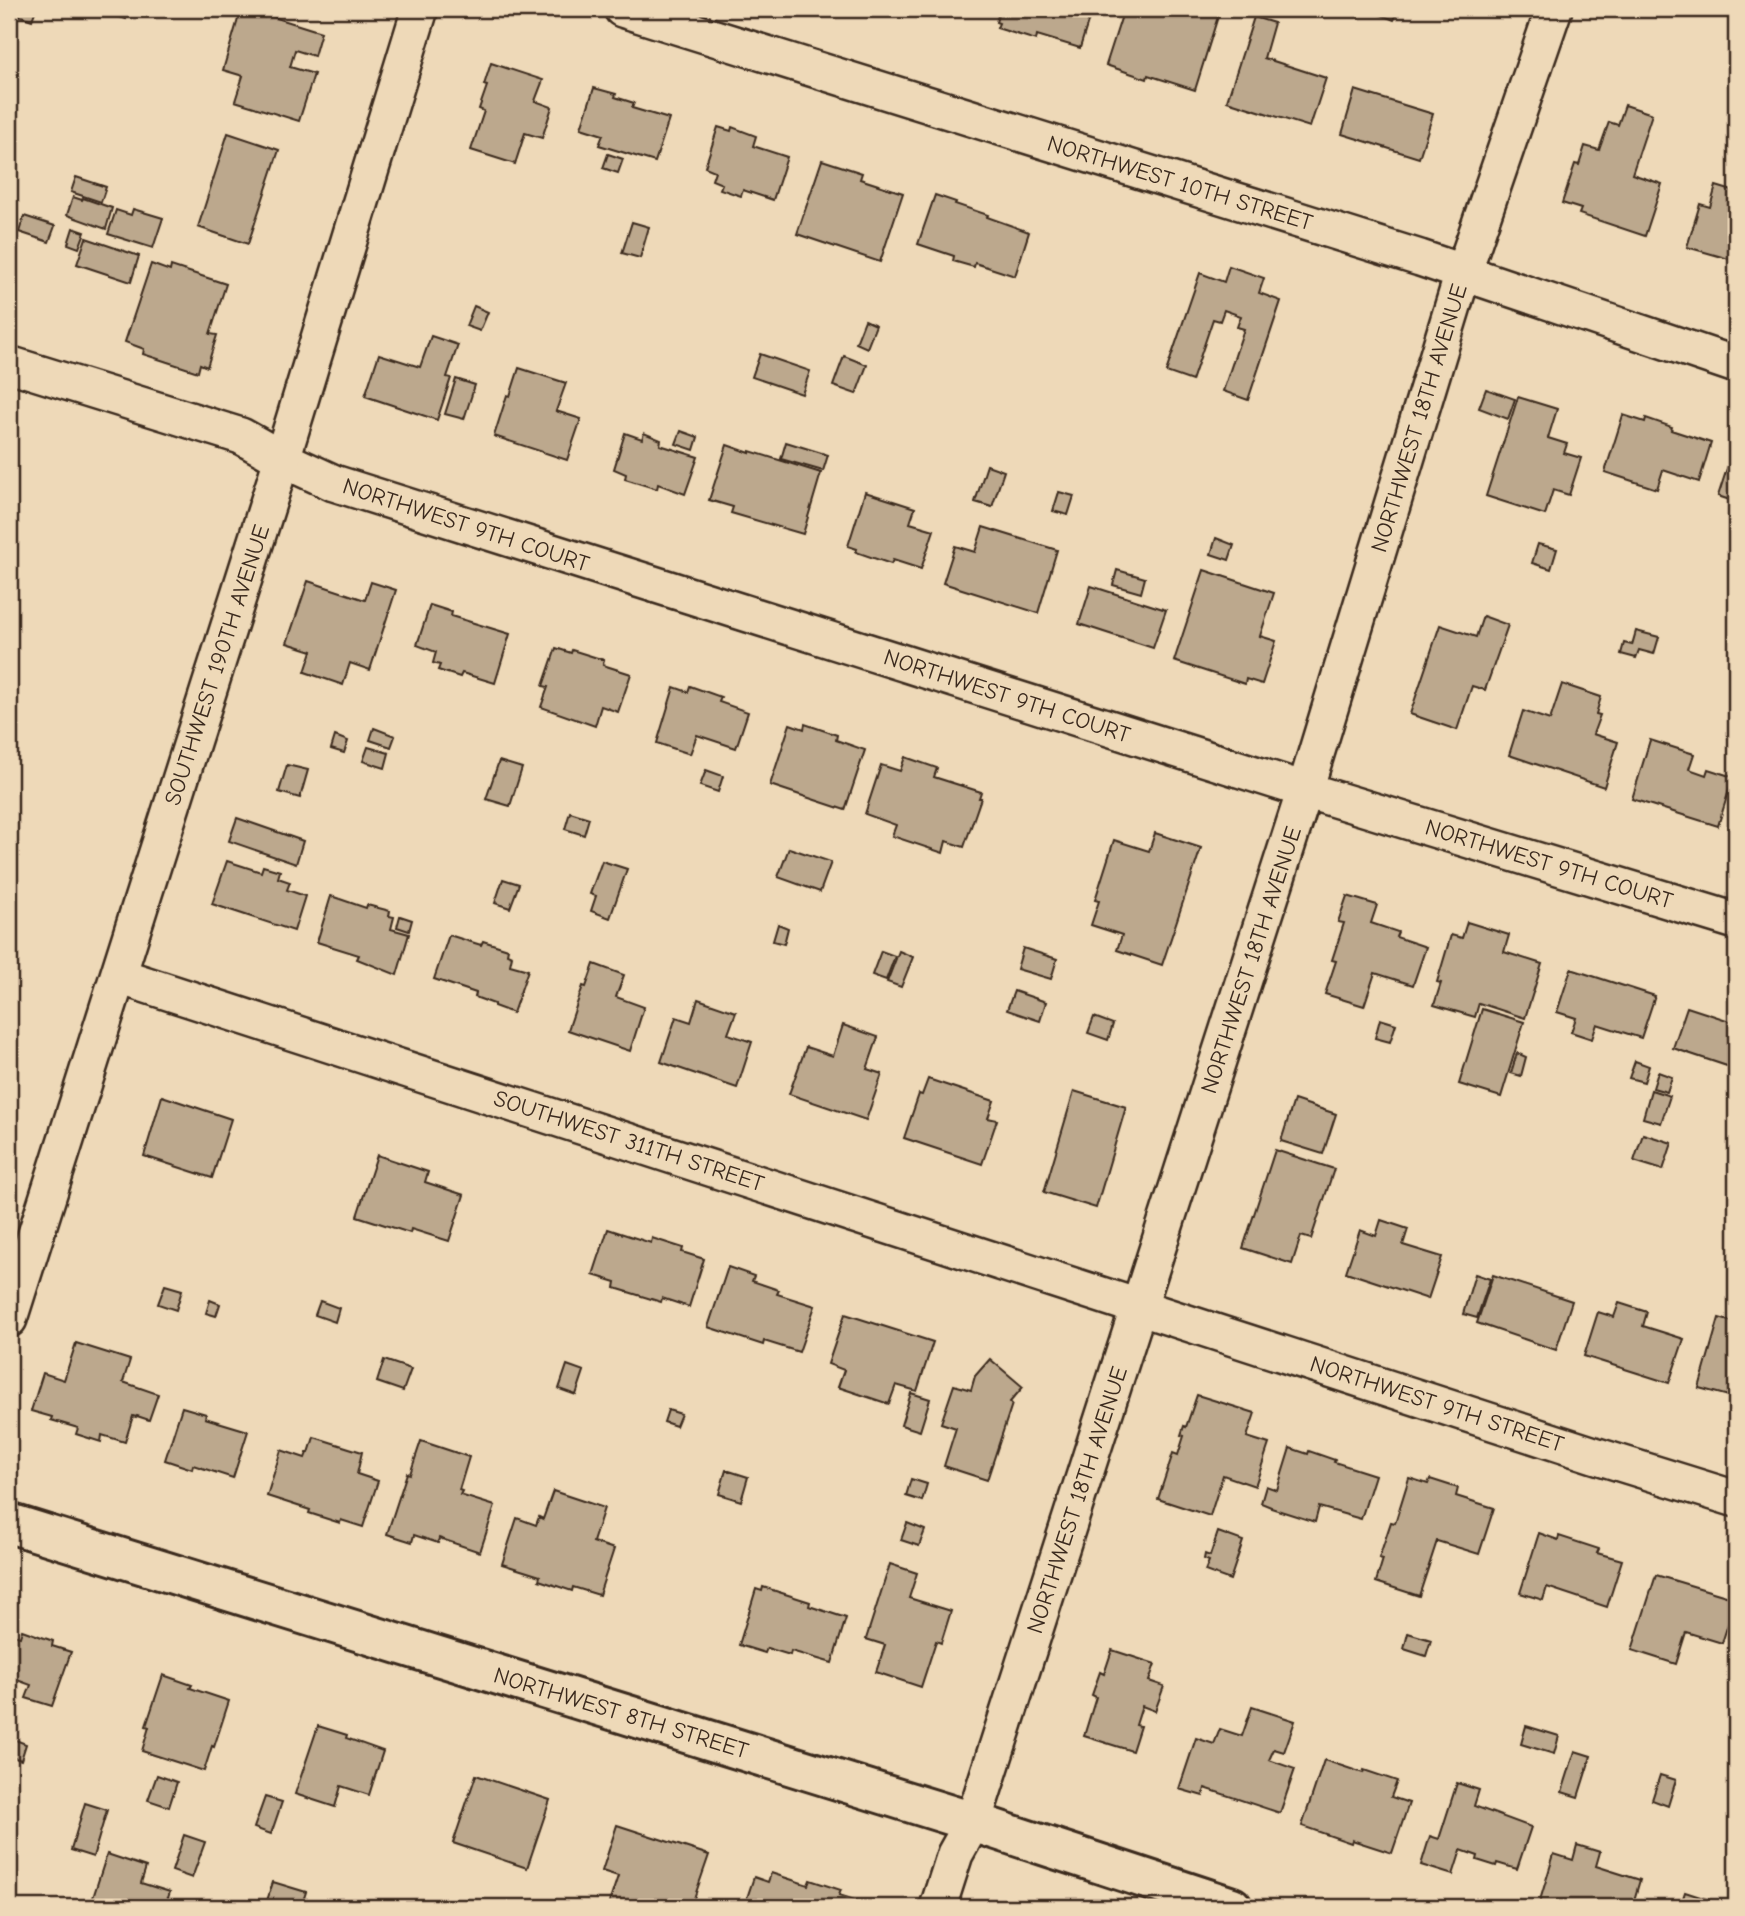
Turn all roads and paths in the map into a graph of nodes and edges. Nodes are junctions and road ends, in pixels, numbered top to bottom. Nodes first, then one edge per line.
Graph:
1 (420, 9) edge
2 (622, 9) edge
3 (1554, 9) edge
4 (1463, 272) junction
5 (9, 364) edge
6 (1736, 365) edge
7 (282, 459) junction
8 (1305, 790) junction
9 (1736, 920) edge
10 (119, 976) junction
11 (1139, 1307) junction
12 (9, 1320) edge
13 (1736, 1499) edge
14 (9, 1523) edge
15 (973, 1822) junction
16 (939, 1907) edge
17 (1232, 1907) edge

1 - 7 street, SOUTHWEST 190TH AVENUE
2 - 4 street, NORTHWEST 10TH STREET
3 - 4 street, NORTHWEST 18TH AVENUE
4 - 6 street, NORTHWEST 10TH STREET
4 - 8 street, NORTHWEST 18TH AVENUE
5 - 7 street, NORTHWEST 9TH COURT
7 - 8 street, NORTHWEST 9TH COURT
7 - 10 street, SOUTHWEST 190TH AVENUE
8 - 9 street, NORTHWEST 9TH COURT
8 - 11 street, NORTHWEST 18TH AVENUE
10 - 11 street, SOUTHWEST 311TH STREET
10 - 12 street, SOUTHWEST 190TH AVENUE
11 - 13 street, NORTHWEST 9TH STREET
11 - 15 street, NORTHWEST 18TH AVENUE
14 - 15 street, NORTHWEST 8TH STREET
15 - 16 street, NORTHWEST 18TH AVENUE
15 - 17 street, NORTHWEST 8TH STREET

